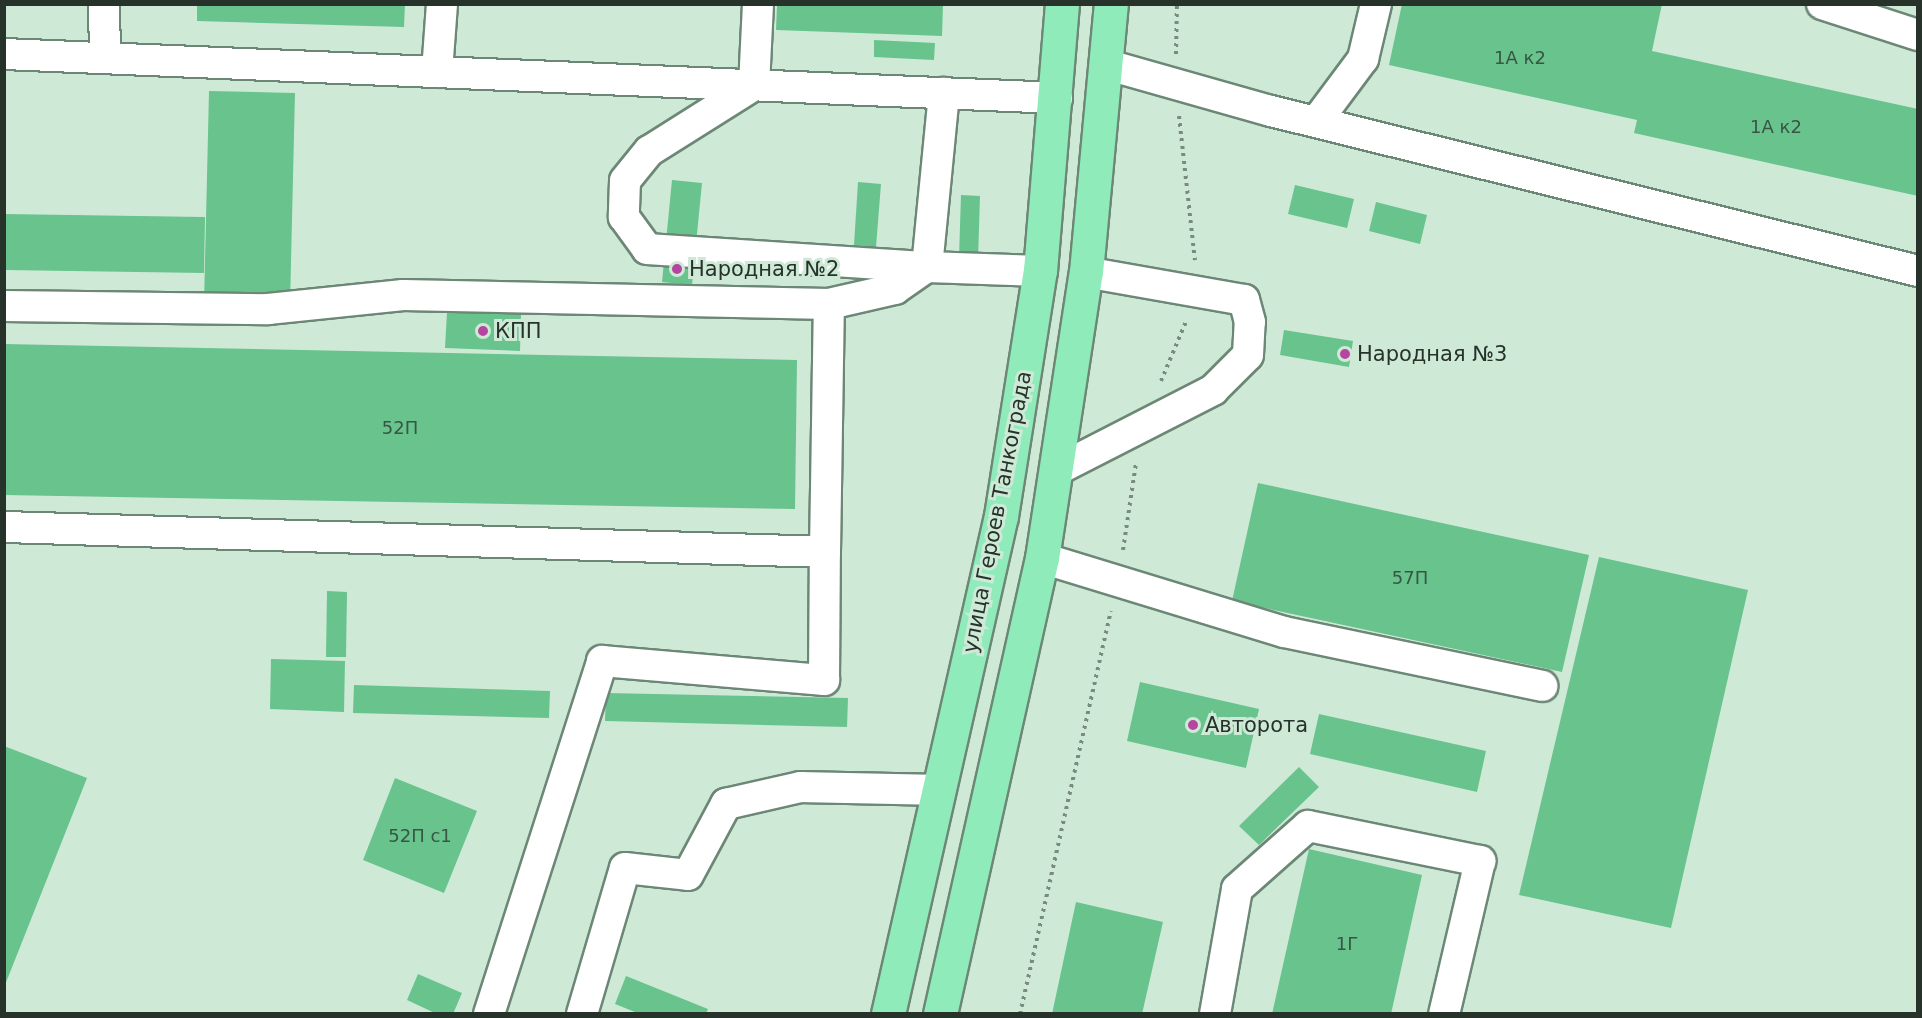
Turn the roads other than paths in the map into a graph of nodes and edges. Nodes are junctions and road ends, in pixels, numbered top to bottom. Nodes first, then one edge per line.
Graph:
1 (104, 4) edge
2 (442, 4) edge
3 (758, 4) edge
4 (1062, 4) edge
5 (1111, 4) edge
6 (1376, 4) edge
7 (1822, 4) edge
8 (1917, 35) edge
9 (4, 54) edge
10 (105, 57) junction
11 (1108, 65) junction
12 (437, 72) junction
13 (754, 85) junction
14 (944, 93) junction
15 (1057, 98) junction
16 (1316, 122) junction
17 (927, 267) junction
18 (1040, 271) junction
19 (1917, 271) edge
20 (1086, 272) junction
21 (829, 304) junction
22 (4, 306) edge
23 (1055, 471) junction
24 (4, 526) edge
25 (825, 552) junction
26 (1042, 558) junction
27 (1542, 686) dead end
28 (940, 790) junction
29 (489, 1014) edge
30 (582, 1014) edge
31 (888, 1014) edge
32 (940, 1014) edge
33 (1215, 1014) edge
34 (1444, 1014) edge

1 - 10 lane
2 - 12 lane
3 - 13 lane
4 - 15 main road, улица Героев Танкограда
5 - 11 main road
6 - 16 lane
7 - 8 lane
9 - 10 lane
10 - 12 lane
11 - 16 lane
11 - 20 main road
12 - 13 lane
13 - 14 lane
13 - 17 lane
14 - 15 lane
14 - 17 lane
15 - 18 main road, улица Героев Танкограда
16 - 19 lane
17 - 18 lane
17 - 21 lane
18 - 28 main road, улица Героев Танкограда
20 - 23 main road
20 - 23 lane
21 - 22 lane
21 - 25 lane
23 - 26 main road
24 - 25 lane
25 - 29 lane
26 - 27 lane
26 - 32 main road
28 - 30 lane
28 - 31 main road, улица Героев Танкограда
33 - 34 lane

